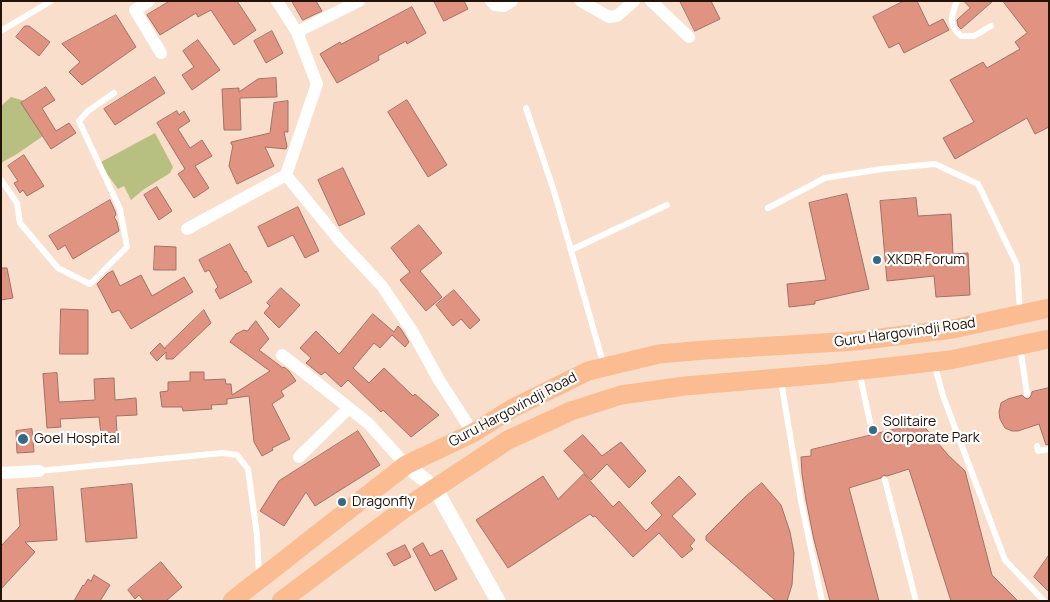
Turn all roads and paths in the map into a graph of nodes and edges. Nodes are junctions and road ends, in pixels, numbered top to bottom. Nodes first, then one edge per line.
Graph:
1 (51, 1) edge
2 (149, 1) edge
3 (276, 1) edge
4 (360, 1) edge
5 (491, 1) edge
6 (512, 1) edge
7 (582, 1) edge
8 (634, 1) edge
9 (651, 1) edge
10 (957, 1) edge
11 (992, 26) dead end
12 (1, 31) edge
13 (297, 32) junction
14 (689, 37) dead end
15 (161, 53) dead end
16 (114, 93) dead end
17 (526, 108) dead end
18 (286, 174) junction
19 (1, 180) edge
20 (667, 205) dead end
21 (768, 208) dead end
22 (187, 229) dead end
23 (571, 250) junction
24 (1049, 308) edge
25 (1020, 314) junction
26 (1049, 339) edge
27 (1019, 345) junction
28 (282, 355) dead end
29 (934, 362) junction
30 (604, 367) junction
31 (858, 370) junction
32 (781, 378) junction
33 (1026, 394) dead end
34 (349, 408) junction
35 (870, 422) dead end
36 (473, 434) junction
37 (1037, 446) dead end
38 (1049, 449) edge
39 (298, 457) dead end
40 (406, 465) junction
41 (39, 471) joint
42 (1, 473) edge
43 (885, 480) dead end
44 (435, 488) junction
45 (260, 580) junction
46 (232, 601) edge
47 (281, 601) edge
48 (498, 601) edge
49 (822, 601) edge
50 (916, 601) edge
51 (1044, 601) edge

1 - 12 lane
2 - 15 street
3 - 13 street
4 - 13 street
5 - 6 street
7 - 8 street
9 - 14 street
10 - 11 lane
13 - 18 street
16 - 19 lane
17 - 23 lane
18 - 22 street
18 - 36 street
20 - 23 lane
21 - 25 lane
23 - 30 lane
24 - 25 main road, Guru Hargovindji Road
25 - 30 main road, Guru Hargovindji Road
26 - 27 main road, Guru Hargovindji Road
27 - 29 main road, Guru Hargovindji Road
27 - 33 lane
28 - 34 street
29 - 31 main road, Guru Hargovindji Road
29 - 51 lane
30 - 36 main road, Guru Hargovindji Road
31 - 32 main road, Guru Hargovindji Road
31 - 35 lane
32 - 44 main road, Guru Hargovindji Road
32 - 49 lane
34 - 39 street
34 - 40 street
36 - 40 main road, Guru Hargovindji Road
37 - 38 lane
40 - 44 street
40 - 45 main road, Guru Hargovindji Road
41 - 42 street
41 - 45 lane
43 - 50 lane
44 - 47 main road, Guru Hargovindji Road
44 - 48 street
45 - 46 main road, Guru Hargovindji Road

